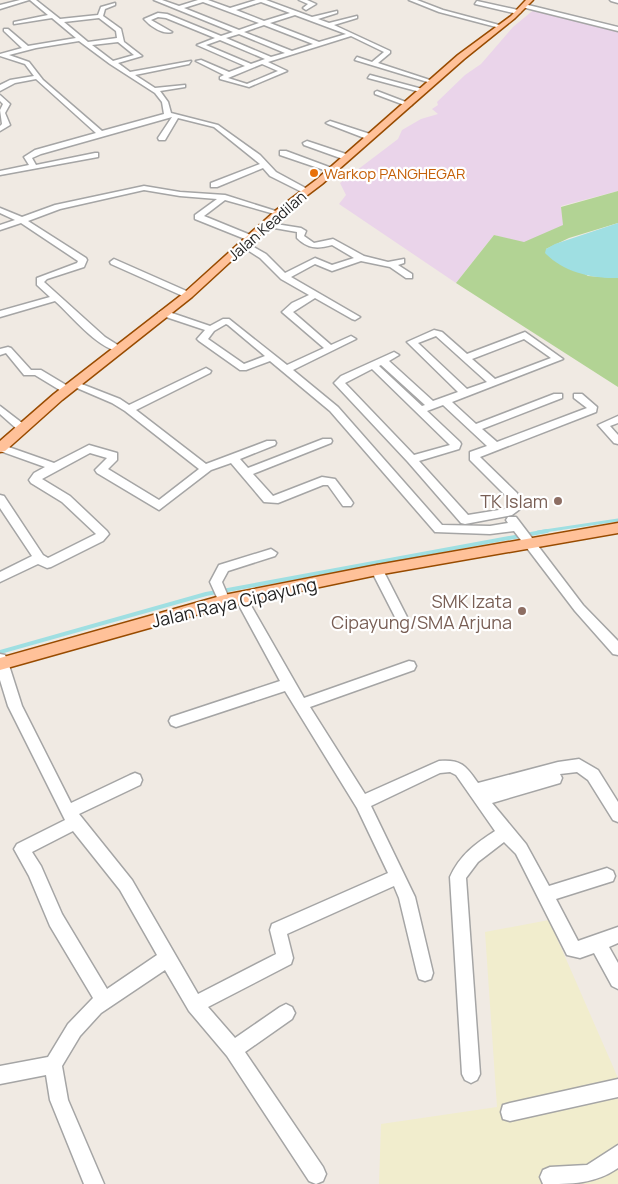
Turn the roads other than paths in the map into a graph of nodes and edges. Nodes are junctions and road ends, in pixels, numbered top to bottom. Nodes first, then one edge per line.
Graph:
1 (26, 0) edge
2 (33, 0) edge
3 (157, 0) edge
4 (203, 0) edge
5 (228, 0) edge
6 (261, 0) edge
7 (302, 0) edge
8 (412, 0) edge
9 (613, 0) edge
10 (480, 1) edge
11 (618, 2) edge
12 (113, 4) dead end
13 (215, 4) junction
14 (278, 6) junction
15 (526, 6) edge
16 (0, 7) edge
17 (179, 8) junction
18 (306, 8) dead end
19 (231, 10) junction
20 (263, 11) dead end
21 (294, 12) junction
22 (335, 12) dead end
23 (255, 14) dead end
24 (454, 15) junction
25 (53, 16) junction
26 (100, 16) junction
27 (247, 16) junction
28 (355, 17) dead end
29 (312, 19) junction
30 (58, 21) junction
31 (264, 22) junction
32 (16, 23) dead end
33 (329, 26) junction
34 (500, 26) junction
35 (618, 29) edge
36 (6, 30) dead end
37 (237, 31) junction
38 (169, 32) dead end
39 (352, 34) junction
40 (218, 37) junction
41 (79, 39) junction
42 (119, 40) junction
43 (87, 44) junction
44 (319, 44) junction
45 (26, 48) junction
46 (292, 53) junction
47 (219, 54) junction
48 (356, 58) dead end
49 (271, 59) junction
50 (189, 62) dead end
51 (262, 62) junction
52 (112, 63) junction
53 (373, 64) junction
54 (250, 70) junction
55 (170, 71) dead end
56 (128, 74) junction
57 (258, 76) dead end
58 (39, 77) junction
59 (227, 77) junction
60 (370, 77) dead end
61 (136, 79) junction
62 (265, 79) junction
63 (213, 81) dead end
64 (434, 81) junction
65 (183, 86) dead end
66 (0, 89) edge
67 (153, 90) junction
68 (424, 91) junction
69 (378, 93) dead end
70 (0, 97) edge
71 (409, 105) junction
72 (172, 115) junction
73 (330, 123) dead end
74 (0, 129) edge
75 (101, 134) junction
76 (162, 138) dead end
77 (370, 138) junction
78 (307, 143) dead end
79 (283, 153) dead end
80 (95, 155) dead end
81 (346, 157) junction
82 (264, 165) junction
83 (34, 167) junction
84 (333, 170) junction
85 (0, 173) edge
86 (39, 176) dead end
87 (214, 185) dead end
88 (307, 191) junction
89 (225, 197) junction
90 (0, 210) edge
91 (278, 213) junction
92 (20, 219) junction
93 (266, 224) junction
94 (0, 228) edge
95 (246, 241) junction
96 (361, 258) junction
97 (114, 262) dead end
98 (408, 276) dead end
99 (284, 277) junction
100 (188, 295) junction
101 (315, 296) junction
102 (57, 298) junction
103 (163, 313) junction
104 (0, 314) edge
105 (355, 317) dead end
106 (211, 329) junction
107 (350, 339) dead end
108 (331, 349) junction
109 (119, 350) junction
110 (0, 352) edge
111 (394, 355) dead end
112 (271, 357) junction
113 (465, 358) junction
114 (377, 363) junction
115 (288, 369) junction
116 (206, 371) dead end
117 (494, 382) junction
118 (71, 388) junction
119 (465, 393) junction
120 (558, 396) dead end
121 (578, 396) dead end
122 (444, 400) junction
123 (430, 405) junction
124 (0, 409) edge
125 (129, 409) junction
126 (420, 410) junction
127 (618, 419) edge
128 (22, 428) junction
129 (475, 428) junction
130 (618, 441) edge
131 (328, 442) dead end
132 (270, 443) dead end
133 (494, 446) junction
134 (1, 448) edge
135 (234, 458) junction
136 (412, 459) junction
137 (55, 467) junction
138 (205, 468) junction
139 (246, 473) junction
140 (0, 499) edge
141 (347, 503) dead end
142 (512, 519) junction
143 (618, 528) edge
144 (527, 541) junction
145 (270, 553) dead end
146 (39, 558) junction
147 (377, 570) junction
148 (0, 578) edge
149 (241, 598) junction
150 (223, 599) junction
151 (401, 617) dead end
152 (618, 650) edge
153 (0, 661) edge
154 (409, 666) dead end
155 (288, 684) junction
156 (300, 705) junction
157 (176, 721) dead end
158 (555, 778) dead end
159 (135, 780) dead end
160 (478, 795) junction
161 (362, 803) junction
162 (618, 815) edge
163 (72, 817) junction
164 (506, 832) junction
165 (607, 876) dead end
166 (397, 877) junction
167 (545, 895) junction
168 (618, 935) edge
169 (597, 942) junction
170 (169, 957) junction
171 (425, 973) dead end
172 (618, 980) edge
173 (104, 1001) junction
174 (195, 1005) junction
175 (286, 1013) dead end
176 (233, 1050) junction
177 (53, 1065) junction
178 (471, 1074) dead end
179 (0, 1076) edge
180 (618, 1088) edge
181 (510, 1112) dead end
182 (618, 1155) edge
183 (316, 1174) dead end
184 (550, 1176) dead end
185 (94, 1184) edge

1 - 16 street
2 - 25 street
3 - 17 street
4 - 13 street
4 - 17 street
5 - 13 street
6 - 14 street
6 - 19 street
7 - 18 street
8 - 24 street
9 - 11 street
10 - 15 street
10 - 24 street
12 - 26 street
13 - 19 street
14 - 20 street
14 - 21 street
15 - 34 main road, Jalan Keadilan
15 - 35 street
17 - 37 street
19 - 27 street
21 - 29 street
21 - 31 street
22 - 29 street
23 - 27 street
24 - 34 street
25 - 30 street
25 - 32 street
26 - 30 street
26 - 42 street
27 - 31 street
28 - 33 street
29 - 33 street
30 - 41 street
31 - 37 street
31 - 44 street
33 - 39 street
34 - 64 main road, Jalan Keadilan
36 - 45 street
37 - 40 street
37 - 46 street
38 - 40 street
39 - 44 street
39 - 53 street
40 - 47 street
40 - 49 street
41 - 43 street
41 - 45 street
42 - 43 street
42 - 52 street
43 - 52 street
44 - 46 street
45 - 58 street
46 - 49 street
47 - 54 street
47 - 59 street
48 - 53 street
49 - 51 street
50 - 56 street
51 - 54 street
51 - 62 street
52 - 56 street
53 - 64 street
54 - 59 street
55 - 61 street
56 - 61 street
57 - 62 street
58 - 66 street
58 - 75 street
59 - 62 street
59 - 63 street
60 - 68 street
61 - 67 street
64 - 68 main road, Jalan Keadilan
65 - 67 street
67 - 72 street
68 - 71 main road, Jalan Keadilan
69 - 71 street
70 - 74 street
71 - 77 main road, Jalan Keadilan
72 - 75 street
72 - 76 street
72 - 82 street
73 - 77 street
75 - 83 street
77 - 81 main road, Jalan Keadilan
78 - 81 street
79 - 84 street
80 - 83 street
81 - 84 main road, Jalan Keadilan
82 - 87 street
82 - 88 street
83 - 85 street
83 - 86 street
84 - 88 main road, Jalan Keadilan
88 - 91 main road, Jalan Keadilan
89 - 91 street
89 - 92 street
89 - 95 street
90 - 92 street
91 - 93 main road, Jalan Keadilan
92 - 94 street
92 - 102 street
93 - 95 main road, Jalan Keadilan
93 - 96 street
95 - 99 street
95 - 100 main road, Jalan Keadilan
96 - 98 street
96 - 99 street
97 - 100 street
99 - 101 street
100 - 103 main road, Jalan Keadilan
101 - 105 street
101 - 108 street
102 - 104 street
102 - 109 street
103 - 106 street
103 - 109 main road, Jalan Keadilan
106 - 112 street
106 - 112 street
107 - 108 street
108 - 115 street
109 - 118 main road, Jalan Keadilan
110 - 118 street
111 - 114 street
112 - 115 street
113 - 117 street
113 - 117 street
113 - 119 street
114 - 123 street
114 - 126 street
114 - 136 street
115 - 142 street
116 - 125 street
117 - 119 street
118 - 125 street
118 - 128 main road, Jalan Keadilan
119 - 122 street
120 - 129 street
121 - 133 street
122 - 123 street
122 - 129 street
123 - 126 street
124 - 128 street
125 - 138 street
126 - 136 street
127 - 130 street
128 - 134 main road, Jalan Keadilan
129 - 133 street
131 - 139 street
132 - 135 street
133 - 142 street
134 - 137 street
135 - 138 street
135 - 139 street
136 - 142 street
137 - 138 street
137 - 146 street
139 - 141 street
140 - 146 street
142 - 144 street
143 - 144 main road, Jalan Raya Cipayung
144 - 147 main road, Jalan Raya Cipayung
144 - 152 street
145 - 150 street
146 - 148 street
147 - 149 main road, Jalan Raya Cipayung
147 - 151 street
149 - 150 main road, Jalan Raya Cipayung
149 - 155 street
150 - 153 main road, Jalan Raya Cipayung
153 - 163 street
154 - 156 street
155 - 156 street
155 - 157 street
156 - 161 street
158 - 160 street
159 - 163 street
160 - 161 street
160 - 162 street
160 - 164 street
161 - 166 street
163 - 170 street
163 - 173 street
164 - 167 street
164 - 178 street
165 - 167 street
166 - 171 street
166 - 174 street
167 - 169 street
168 - 169 street
169 - 172 street
170 - 173 street
170 - 174 street
173 - 177 street
174 - 176 street
175 - 176 street
176 - 183 street
177 - 179 street
177 - 185 street
180 - 181 street
182 - 184 street

